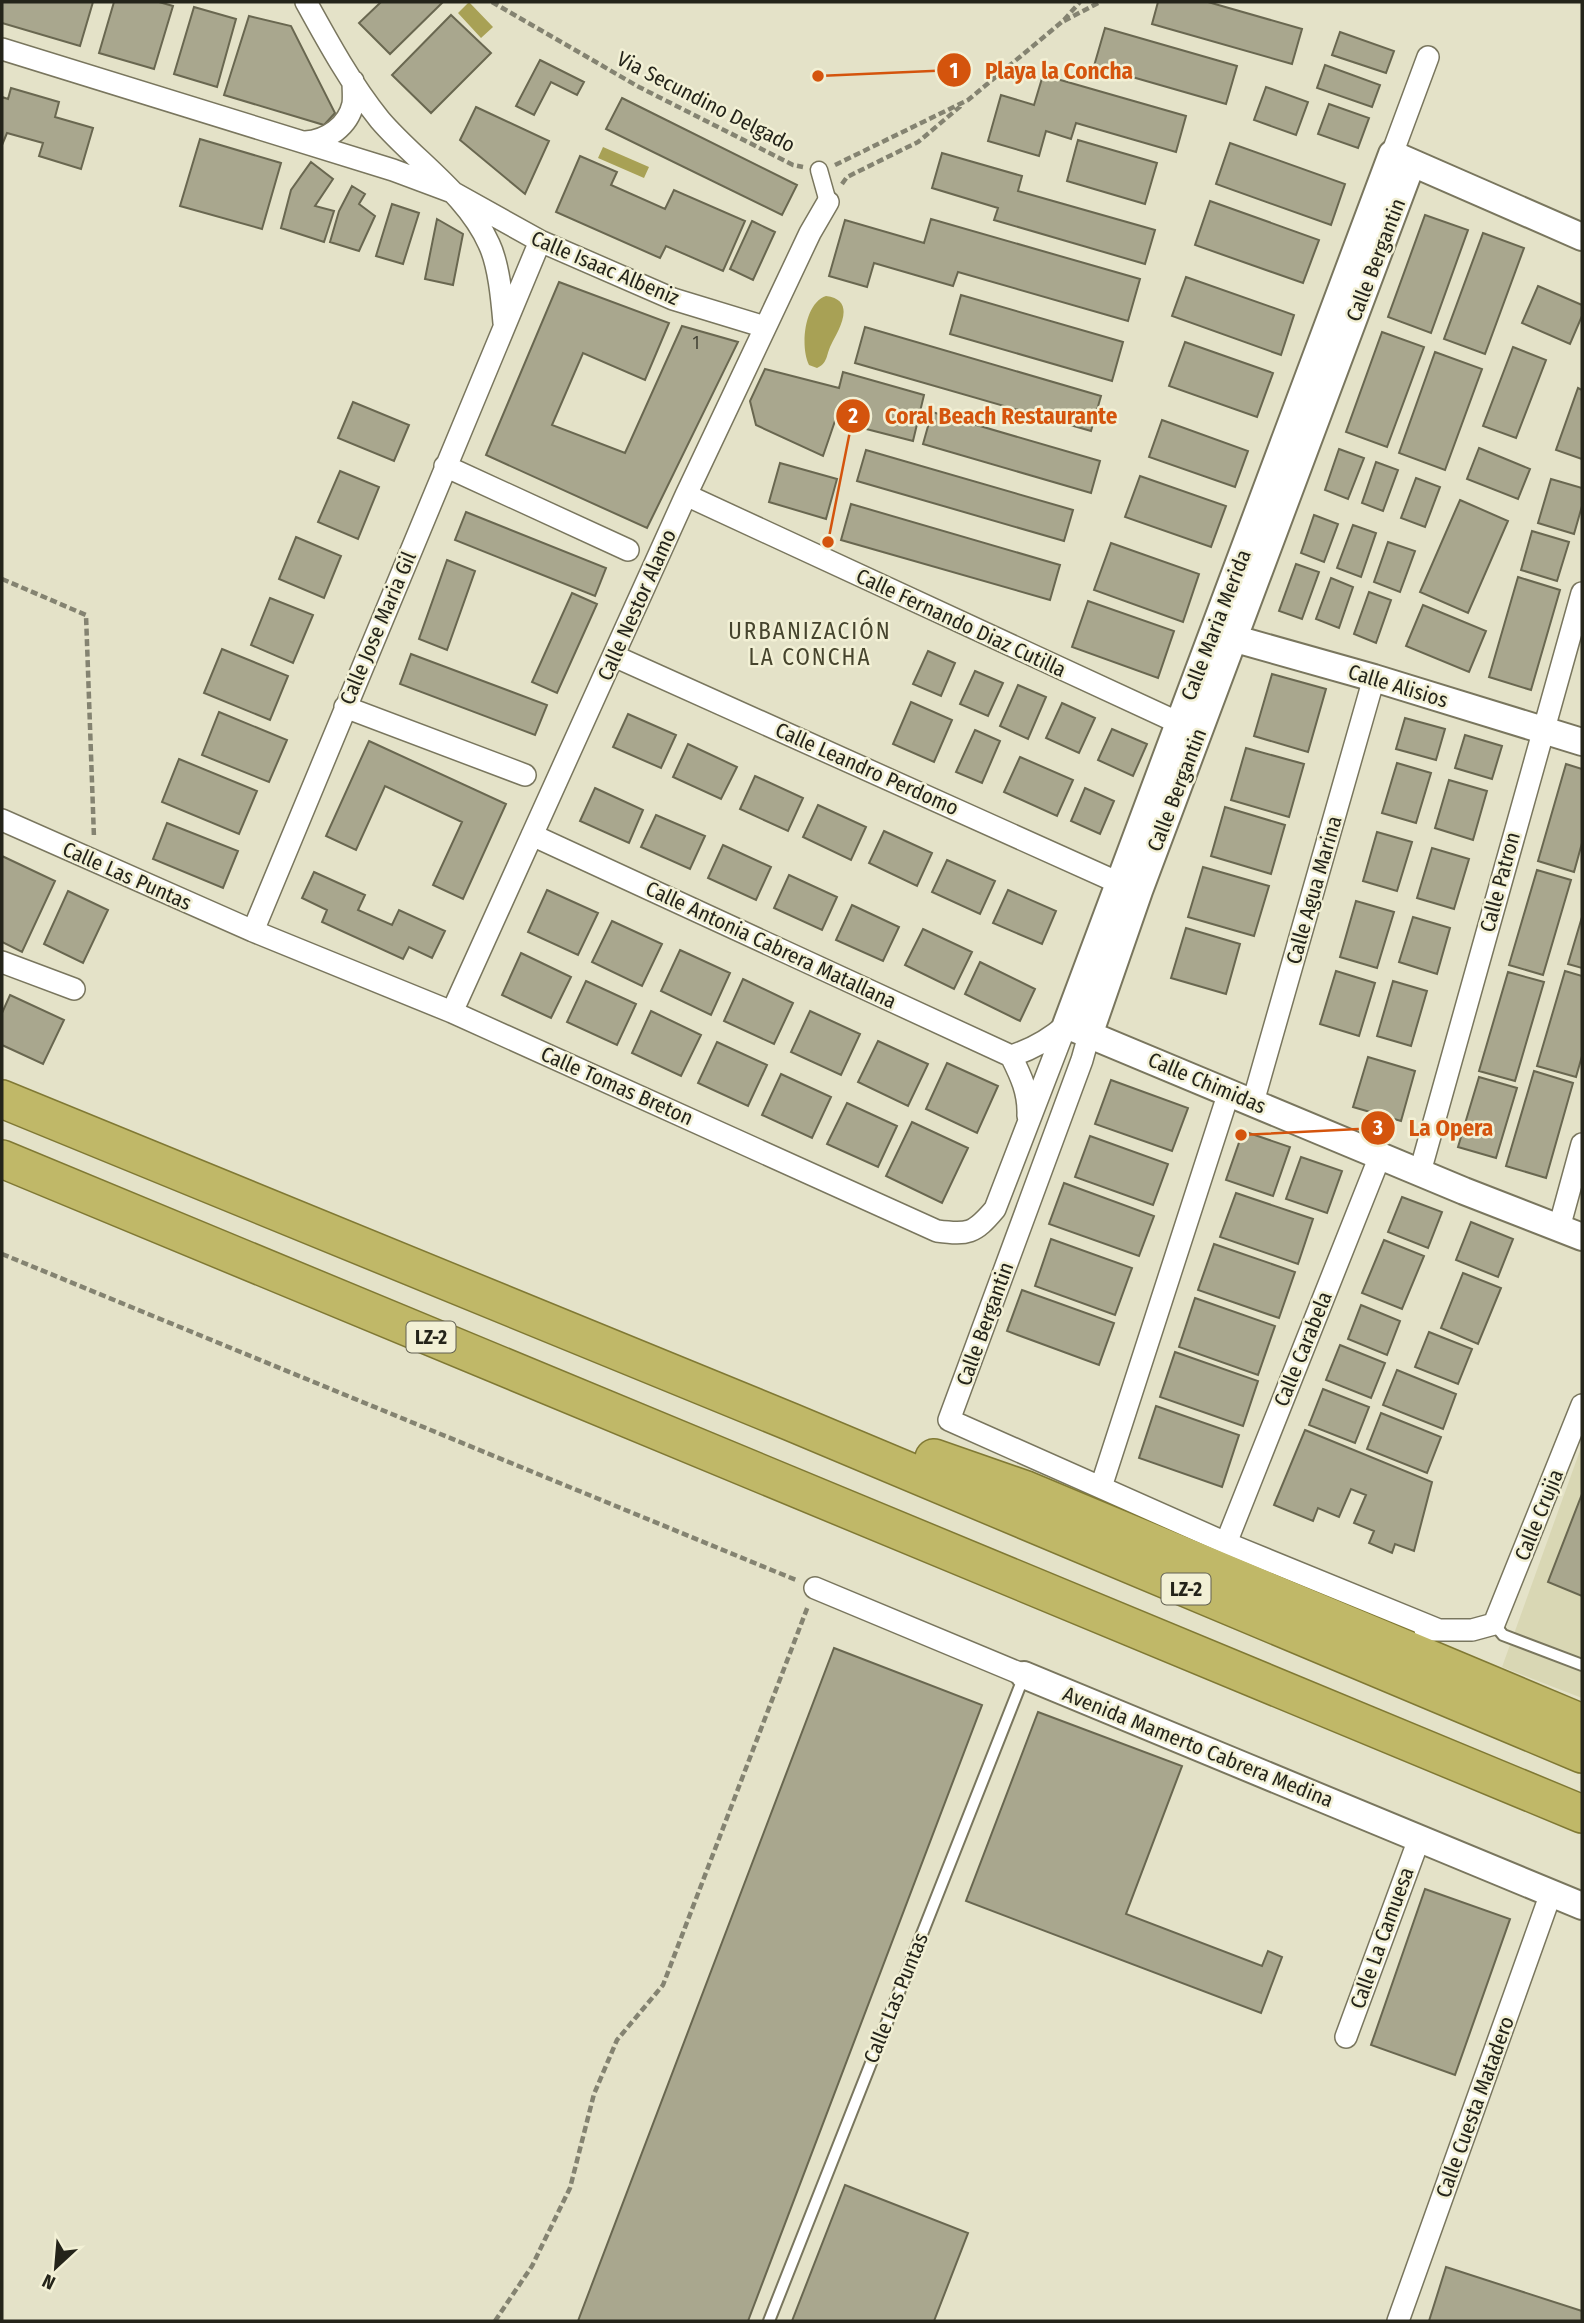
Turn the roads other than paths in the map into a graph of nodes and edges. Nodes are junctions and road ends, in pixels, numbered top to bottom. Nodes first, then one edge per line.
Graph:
1 (306, 2) edge
2 (2, 49) edge
3 (1428, 57) dead end
4 (353, 80) junction
5 (303, 142) junction
6 (1402, 159) junction
7 (819, 170) road end
8 (452, 192) junction
9 (828, 202) joint
10 (1582, 237) edge
11 (540, 241) junction
12 (504, 326) junction
13 (765, 327) junction
14 (446, 466) junction
15 (686, 495) junction
16 (628, 550) dead end
17 (1582, 593) edge
18 (1224, 636) junction
19 (614, 656) junction
20 (1374, 678) junction
21 (345, 707) junction
22 (1189, 728) junction
23 (1543, 730) junction
24 (1582, 742) edge
25 (525, 775) dead end
26 (2, 820) edge
27 (531, 835) junction
28 (1119, 883) junction
29 (253, 931) junction
30 (2, 962) edge
31 (74, 989) dead end
32 (452, 1012) junction
33 (1078, 1030) junction
34 (1011, 1056) junction
35 (1241, 1097) junction
36 (2, 1099) edge
37 (1027, 1125) junction
38 (1582, 1144) edge
39 (1380, 1156) junction
40 (2, 1158) edge
41 (1420, 1172) junction
42 (980, 1228) joint
43 (1571, 1233) edge
44 (1582, 1405) edge
45 (791, 1422) junction
46 (1101, 1487) junction
47 (1226, 1543) junction
48 (1195, 1560) junction
49 (815, 1588) road end
50 (1494, 1624) junction
51 (1439, 1630) junction
52 (1582, 1665) edge
53 (1024, 1675) junction
54 (1582, 1723) edge
55 (1582, 1754) edge
56 (1577, 1814) edge
57 (1419, 1839) junction
58 (1551, 1893) junction
59 (1582, 1906) edge
60 (1346, 2037) dead end
61 (769, 2321) edge
62 (1398, 2321) edge

1 - 4 street, Calle Isaac Albeniz
2 - 5 street, Calle Isaac Albeniz
3 - 6 street
4 - 5 street
4 - 8 street, Calle Isaac Albeniz
5 - 8 street, Calle Isaac Albeniz
6 - 10 street
6 - 18 street, Calle Bergantin
7 - 9 street
8 - 11 street, Calle Isaac Albeniz
8 - 12 street, Calle Jose Maria Gil
9 - 13 street, Calle Nestor Alamo
11 - 12 street, Calle Jose Maria Gil
11 - 13 street, Calle Isaac Albeniz
12 - 14 street, Calle Jose Maria Gil
13 - 15 street, Calle Nestor Alamo
14 - 16 street
14 - 21 street, Calle Jose Maria Gil
15 - 19 street, Calle Nestor Alamo
15 - 22 street, Calle Fernando Diaz Cutilla
17 - 23 street, Calle Patron
18 - 20 street, Calle Alisios
18 - 22 street, Calle Bergantin
19 - 27 street, Calle Nestor Alamo
19 - 28 street, Calle Leandro Perdomo
20 - 23 street, Calle Alisios
20 - 35 street, Calle Agua Marina
21 - 25 street
21 - 29 street, Calle Jose Maria Gil
22 - 28 street, Calle Maria Merida
22 - 33 street, Calle Bergantin
23 - 24 street, Calle Alisios
23 - 41 street, Calle Patron
26 - 29 street, Calle Las Puntas
27 - 32 street, Calle Nestor Alamo
27 - 34 street, Calle Antonia Cabrera Matallana
28 - 33 street, Calle Maria Merida
29 - 32 street, Calle Tomas Breton
30 - 31 street
32 - 42 street, Calle Tomas Breton
33 - 34 street
33 - 35 street, Calle Chimidas
33 - 37 street, Calle Maria Merida
33 - 46 street, Calle Bergantin
34 - 37 street
35 - 39 street, Calle Chimidas
35 - 46 street, Calle Agua Marina
36 - 45 highway, LZ-2
37 - 42 street, Calle Maria Merida
38 - 43 street
39 - 41 street, Calle Chimidas
39 - 47 street, Calle Carabela
40 - 56 highway, LZ-2
41 - 43 street, Calle Chimidas
44 - 50 street, Calle Crujia
45 - 48 highway, LZ-2
45 - 55 highway, LZ-2
46 - 47 street
47 - 51 street
48 - 51 street
48 - 54 highway, LZ-2
49 - 53 street, Avenida Mamerto Cabrera Medina
50 - 51 street
50 - 52 lane
53 - 57 street, Avenida Mamerto Cabrera Medina
53 - 61 lane, Calle Las Puntas
57 - 58 street, Avenida Mamerto Cabrera Medina
57 - 60 street, Calle La Camuesa
58 - 59 street, Avenida Mamerto Cabrera Medina
58 - 62 street, Calle Cuesta Matadero

